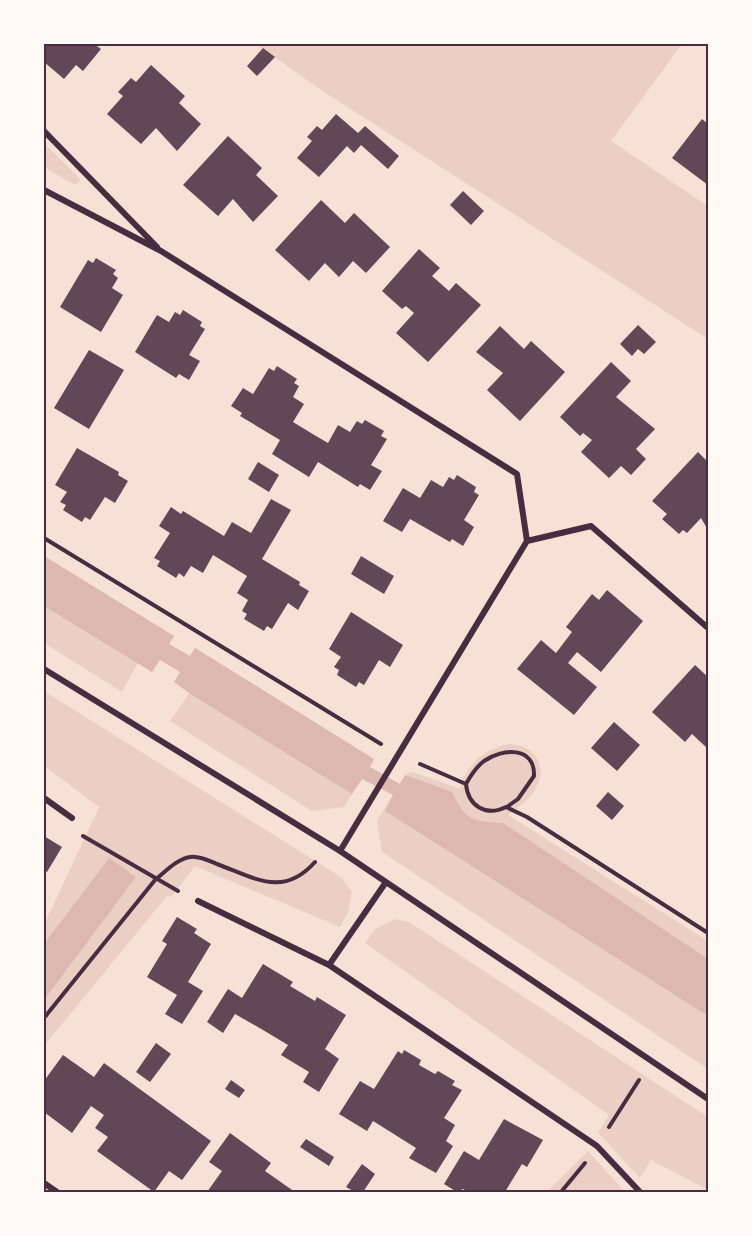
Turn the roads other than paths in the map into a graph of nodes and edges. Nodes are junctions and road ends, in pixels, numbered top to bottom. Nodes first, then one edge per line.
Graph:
1 (44, 131) edge
2 (44, 190) edge
3 (162, 251) junction
4 (527, 541) junction
5 (708, 628) edge
6 (44, 669) edge
7 (44, 798) edge
8 (72, 818) road end
9 (340, 851) junction
10 (386, 882) junction
11 (198, 901) road end
12 (329, 965) junction
13 (708, 1099) edge
14 (44, 1183) edge
15 (57, 1192) edge
16 (640, 1192) edge

1 - 3 street
2 - 3 street
3 - 4 street
4 - 5 street
4 - 9 street
6 - 9 street
7 - 8 street
9 - 10 street
10 - 12 street
10 - 13 street
11 - 12 street
12 - 16 street
14 - 15 street

